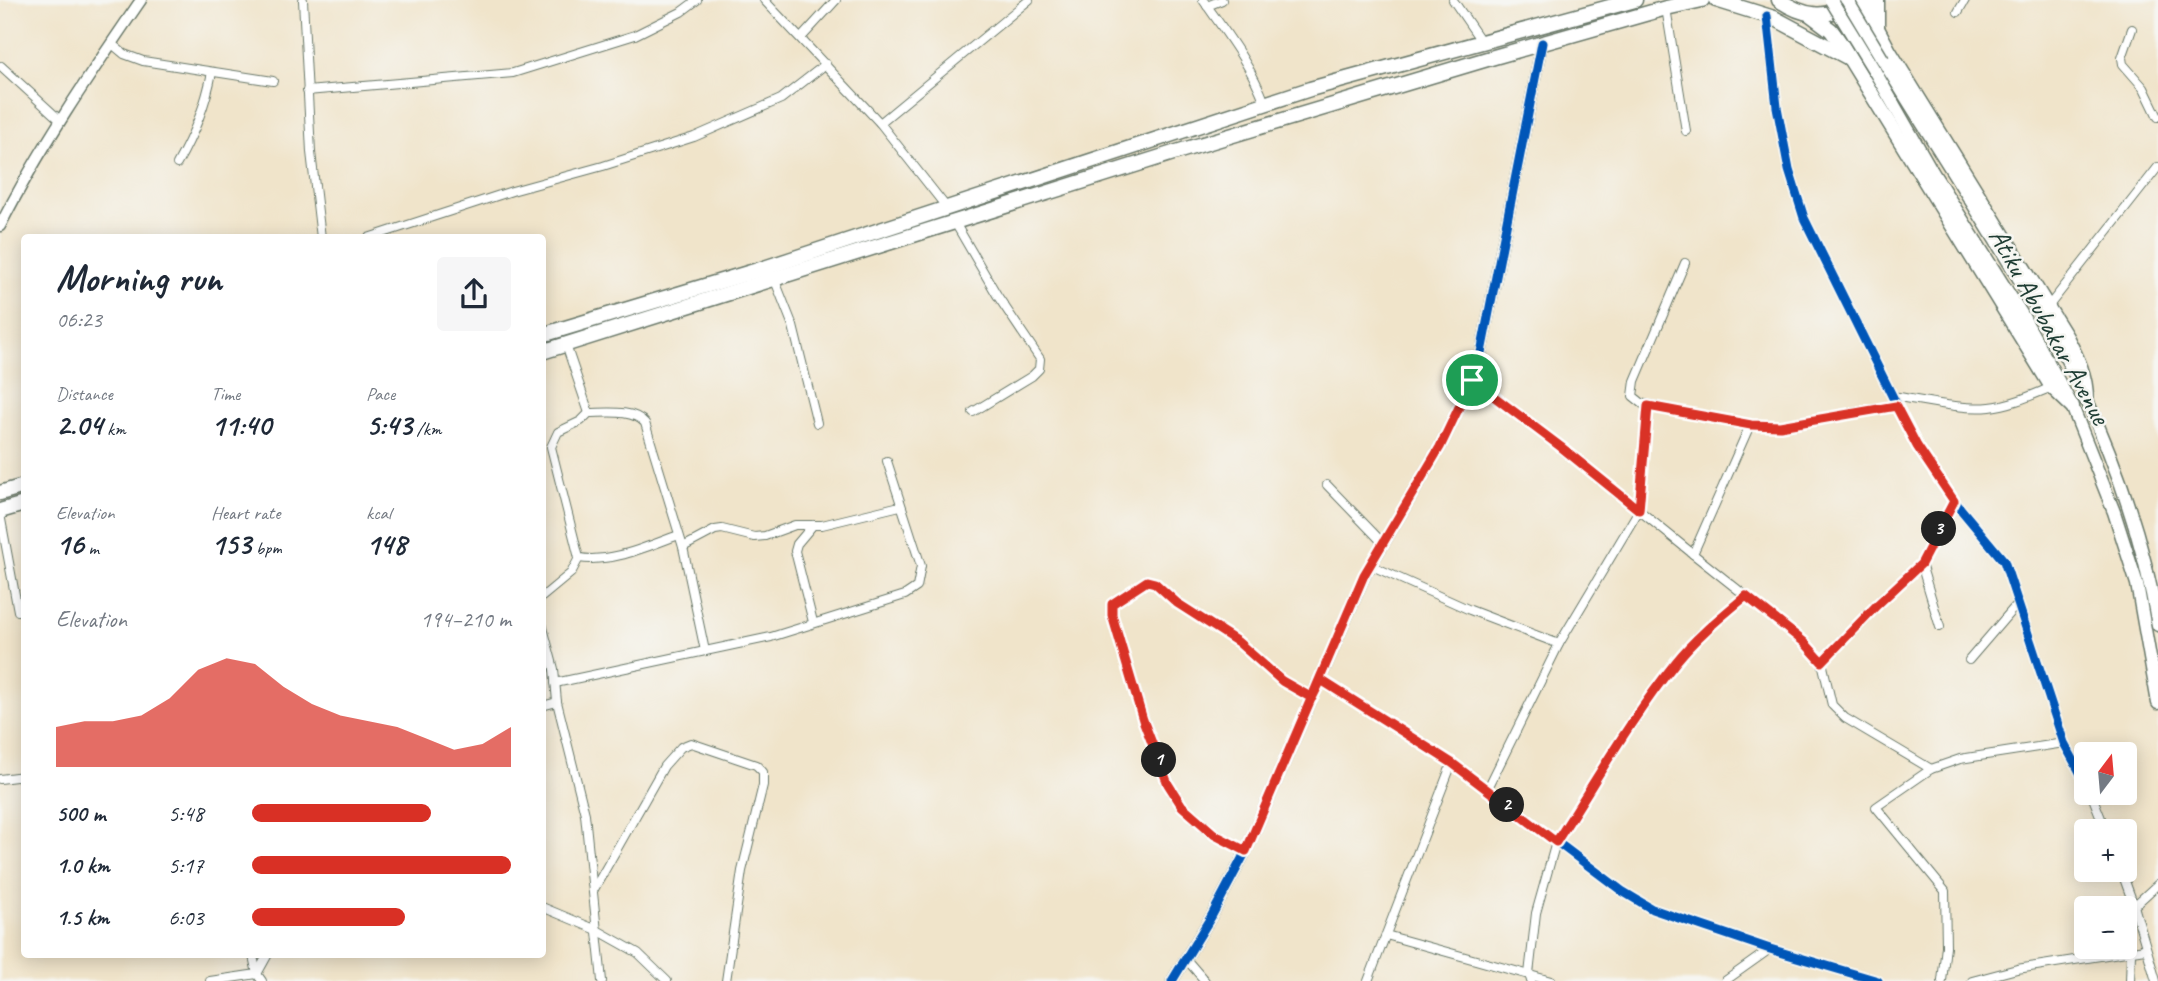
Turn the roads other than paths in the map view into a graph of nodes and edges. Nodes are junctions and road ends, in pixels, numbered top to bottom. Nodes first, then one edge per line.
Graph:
1 (141, 0) edge
2 (303, 0) edge
3 (697, 0) edge
4 (764, 0) edge
5 (836, 0) edge
6 (1029, 0) edge
7 (1222, 0) edge
8 (1454, 0) edge
9 (1635, 0) edge
10 (1702, 0) edge
11 (1716, 0) edge
12 (1779, 0) edge
13 (1831, 0) edge
14 (1847, 0) edge
15 (1862, 0) edge
16 (1877, 0) edge
17 (1965, 0) edge
18 (1205, 3) edge
19 (1666, 8) junction
20 (1958, 12) dead end
21 (1811, 15) junction
22 (1768, 16) junction
23 (1877, 29) junction
24 (2132, 29) dead end
25 (801, 38) junction
26 (1481, 41) junction
27 (1542, 43) junction
28 (112, 44) junction
29 (1851, 59) junction
30 (826, 64) junction
31 (1, 66) edge
32 (212, 72) junction
33 (273, 81) dead end
34 (307, 90) junction
35 (1265, 103) junction
36 (2158, 117) edge
37 (61, 121) junction
38 (880, 123) junction
39 (1686, 131) dead end
40 (177, 164) dead end
41 (2158, 167) edge
42 (951, 214) junction
43 (0, 226) edge
44 (321, 234) edge
45 (380, 234) edge
46 (1685, 263) dead end
47 (772, 273) junction
48 (2048, 307) junction
49 (546, 334) edge
50 (566, 345) junction
51 (546, 351) edge
52 (1472, 380) junction
53 (2052, 387) junction
54 (1892, 396) junction
55 (2086, 399) junction
56 (1648, 406) junction
57 (1896, 406) junction
58 (2072, 406) junction
59 (973, 412) dead end
60 (589, 413) junction
61 (817, 423) dead end
62 (1751, 425) junction
63 (887, 461) dead end
64 (1327, 485) dead end
65 (21, 486) edge
66 (0, 493) edge
67 (1954, 501) junction
68 (21, 505) edge
69 (900, 506) junction
70 (1639, 510) junction
71 (0, 513) edge
72 (813, 525) junction
73 (679, 535) junction
74 (1383, 543) junction
75 (683, 547) junction
76 (1693, 554) junction
77 (579, 558) junction
78 (1921, 564) junction
79 (1370, 565) junction
80 (546, 594) edge
81 (1746, 596) junction
82 (2018, 603) junction
83 (18, 611) dead end
84 (813, 622) junction
85 (2158, 625) edge
86 (1940, 627) dead end
87 (546, 639) edge
88 (1559, 644) junction
89 (705, 651) junction
90 (1969, 660) dead end
91 (1822, 662) junction
92 (1321, 680) junction
93 (555, 684) junction
94 (1312, 698) junction
95 (557, 702) junction
96 (2158, 703) edge
97 (546, 705) edge
98 (2064, 743) junction
99 (2074, 761) edge
100 (1452, 763) junction
101 (1931, 769) junction
102 (21, 776) edge
103 (0, 779) edge
104 (1487, 790) junction
105 (1556, 842) junction
106 (1246, 851) junction
107 (2158, 884) edge
108 (593, 891) junction
109 (2137, 903) edge
110 (546, 909) edge
111 (2137, 918) edge
112 (597, 930) junction
113 (1386, 935) junction
114 (1770, 949) junction
115 (2145, 949) junction
116 (2137, 951) edge
117 (254, 958) edge
118 (266, 958) edge
119 (2084, 959) edge
120 (2131, 959) edge
121 (1186, 960) junction
122 (260, 977) edge
123 (1530, 977) edge
124 (210, 981) edge
125 (602, 981) edge
126 (667, 981) edge
127 (726, 981) edge
128 (1172, 981) edge
129 (1205, 981) edge
130 (1368, 981) edge
131 (1551, 981) edge
132 (1725, 981) edge
133 (1878, 981) edge
134 (1942, 981) edge
135 (1972, 981) edge
136 (2130, 981) edge
137 (2156, 981) edge

1 - 28 street
2 - 34 street
3 - 34 street
4 - 25 street
5 - 25 street
6 - 38 street
7 - 18 street
8 - 26 street
9 - 26 highway
10 - 19 highway
11 - 22 highway
12 - 21 highway
13 - 58 main road, Atiku Abubakar Avenue, bridge
14 - 21 highway
14 - 55 main road, Atiku Abubakar Avenue, bridge
15 - 23 highway
16 - 23 highway
17 - 20 street
18 - 35 street
19 - 27 highway
19 - 39 street
21 - 29 highway
22 - 29 highway
22 - 54 street
23 - 48 highway
24 - 36 street
25 - 30 street
26 - 35 highway
27 - 42 highway
27 - 52 street
28 - 32 street
28 - 37 street
29 - 53 highway
30 - 38 street
30 - 45 street
31 - 37 street
32 - 33 street
32 - 40 street
34 - 44 street
35 - 42 highway
37 - 43 street
38 - 42 street
41 - 48 street
42 - 47 highway
42 - 59 street
46 - 56 street
47 - 49 highway
47 - 50 highway
47 - 61 street
48 - 55 highway
50 - 51 highway
50 - 60 street
52 - 70 street
52 - 74 street
53 - 54 street
53 - 58 highway
54 - 57 street
55 - 85 main road, Atiku Abubakar Avenue
56 - 62 street
56 - 70 street
57 - 62 street
57 - 67 street
58 - 96 main road, Atiku Abubakar Avenue
60 - 73 street
60 - 77 street
62 - 76 street
63 - 69 street
64 - 74 street
65 - 66 highway
67 - 78 street
67 - 82 street
68 - 71 highway
69 - 72 street
69 - 84 street
70 - 76 street
70 - 88 street
71 - 83 street
72 - 75 street
72 - 84 street
73 - 75 street
73 - 77 street
74 - 79 street
75 - 89 street
76 - 81 street
77 - 80 street
78 - 86 street
78 - 91 street
79 - 88 street
79 - 92 street
81 - 91 street
81 - 105 street
82 - 90 street
82 - 98 street
84 - 89 street
87 - 93 street
88 - 104 street
89 - 93 street
91 - 101 street
92 - 94 street
92 - 100 street
93 - 95 street
94 - 106 street
94 - 106 street
95 - 97 street
95 - 108 street
98 - 99 street
98 - 101 street
100 - 104 street
100 - 113 street
101 - 134 street
102 - 103 street
104 - 105 street
105 - 114 street
105 - 123 street
106 - 121 street
107 - 109 street
108 - 112 street
108 - 127 street
110 - 112 street
111 - 115 street
112 - 125 street
112 - 126 street
113 - 123 street
113 - 130 street
114 - 132 street
114 - 133 street
115 - 116 street
115 - 137 street
117 - 122 street
118 - 122 street
119 - 135 street
120 - 136 street
121 - 128 street
121 - 129 street
122 - 124 street
123 - 131 street

